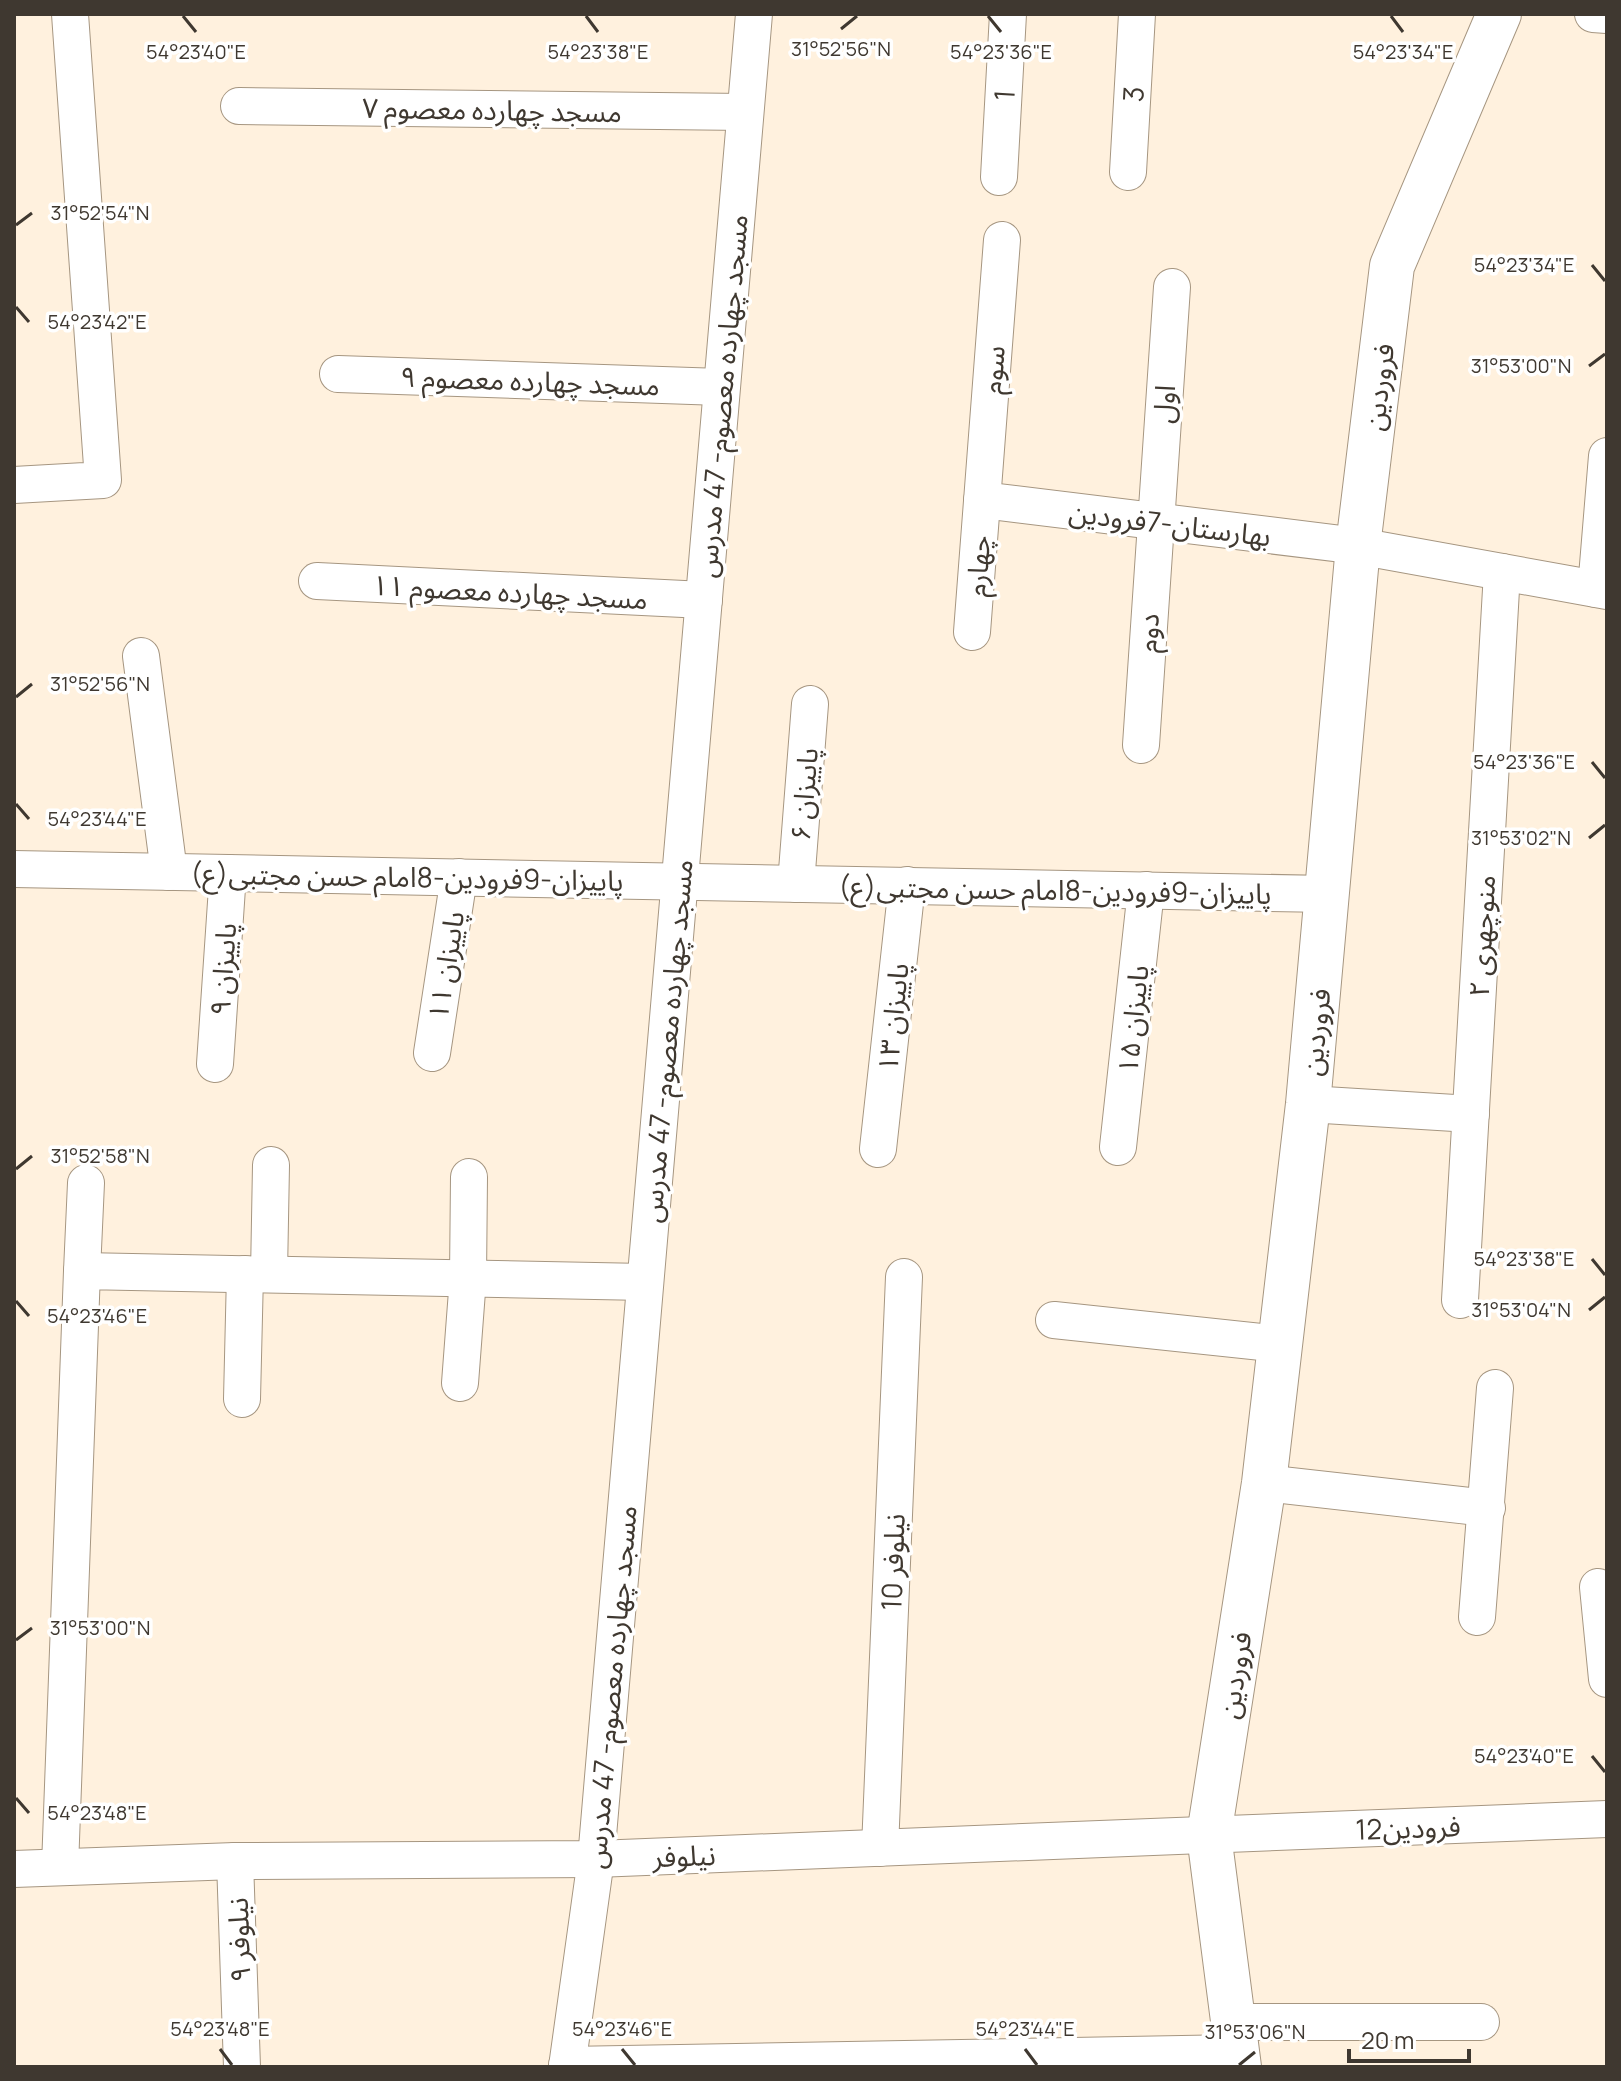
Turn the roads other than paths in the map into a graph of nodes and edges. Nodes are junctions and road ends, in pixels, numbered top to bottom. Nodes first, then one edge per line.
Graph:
1 (70, 14) edge
2 (754, 14) edge
3 (1008, 14) edge
4 (1137, 14) edge
5 (1499, 14) edge
6 (1593, 14) edge
7 (1607, 15) edge
8 (239, 106) dead end
9 (745, 112) junction
10 (1128, 172) dead end
11 (999, 177) dead end
12 (1002, 240) dead end
13 (1172, 287) dead end
14 (338, 374) dead end
15 (721, 387) junction
16 (1607, 456) edge
17 (14, 485) edge
18 (982, 500) junction
19 (1154, 521) junction
20 (1358, 546) junction
21 (1502, 572) junction
22 (317, 581) dead end
23 (1602, 590) edge
24 (704, 600) junction
25 (972, 632) dead end
26 (141, 656) dead end
27 (810, 704) dead end
28 (1141, 745) dead end
29 (14, 869) edge
30 (169, 872) junction
31 (228, 873) junction
32 (459, 877) junction
33 (679, 881) junction
34 (796, 884) junction
35 (907, 885) junction
36 (1146, 890) junction
37 (1329, 894) junction
38 (432, 1053) dead end
39 (215, 1064) dead end
40 (1308, 1104) junction
41 (1471, 1114) junction
42 (1118, 1147) dead end
43 (878, 1149) dead end
44 (271, 1165) dead end
45 (469, 1177) dead end
46 (86, 1183) dead end
47 (82, 1271) junction
48 (257, 1274) junction
49 (904, 1277) dead end
50 (468, 1278) junction
51 (645, 1282) junction
52 (1460, 1300) dead end
53 (1054, 1320) dead end
54 (1280, 1344) junction
55 (460, 1383) dead end
56 (1495, 1388) dead end
57 (242, 1399) dead end
58 (1264, 1483) junction
59 (1487, 1508) junction
60 (1598, 1587) dead end
61 (1477, 1617) dead end
62 (1607, 1679) edge
63 (1607, 1819) edge
64 (1209, 1835) junction
65 (880, 1848) junction
66 (596, 1859) junction
67 (235, 1861) junction
68 (60, 1867) junction
69 (14, 1869) edge
70 (1481, 2022) dead end
71 (1236, 2047) edge
72 (567, 2066) edge
73 (242, 2067) edge

1 - 17 street
2 - 9 street, مسجد چهارده معصوم- 47 مدرس
3 - 11 street, 1
4 - 10 street, 3
5 - 20 street, فروردین
6 - 7 street
8 - 9 street, مسجد چهارده معصوم ۷
9 - 15 street, مسجد چهارده معصوم- 47 مدرس
12 - 18 street, سوم
13 - 19 street, اول
14 - 15 street, مسجد چهارده معصوم ۹
15 - 24 street, مسجد چهارده معصوم- 47 مدرس
16 - 23 street
18 - 19 street, بهارستان-7فرودین
18 - 25 street, چهارم
19 - 20 street, بهارستان-7فرودین
19 - 28 street, دوم
20 - 21 street, بهارستان-7فرودین
20 - 37 street, فروردین
21 - 23 street, بهارستان-7فرودین
21 - 41 street, منوچهری ۲
22 - 24 street, مسجد چهارده معصوم ۱۱
24 - 33 street, مسجد چهارده معصوم- 47 مدرس
26 - 30 street
27 - 34 street, پاییزان ۶
29 - 30 street, پاییزان-9فرودین-8امام حسن مجتبی(ع)
30 - 31 street, پاییزان-9فرودین-8امام حسن مجتبی(ع)
31 - 32 street, پاییزان-9فرودین-8امام حسن مجتبی(ع)
31 - 39 street, پاییزان ۹
32 - 33 street, پاییزان-9فرودین-8امام حسن مجتبی(ع)
32 - 38 street, پاییزان ۱۱
33 - 34 street, پاییزان-9فرودین-8امام حسن مجتبی(ع)
33 - 51 street, مسجد چهارده معصوم- 47 مدرس
34 - 35 street, پاییزان-9فرودین-8امام حسن مجتبی(ع)
35 - 36 street, پاییزان-9فرودین-8امام حسن مجتبی(ع)
35 - 43 street, پاییزان ۱۳
36 - 37 street, پاییزان-9فرودین-8امام حسن مجتبی(ع)
36 - 42 street, پاییزان ۱۵
37 - 40 street, فروردین
40 - 41 street
40 - 54 street, فروردین
41 - 52 street, منوچهری ۲
44 - 48 street
45 - 50 street
46 - 47 street
47 - 48 street
47 - 68 street
48 - 50 street
48 - 57 street
49 - 65 street, نیلوفر 10
50 - 51 street
50 - 55 street
51 - 66 street, مسجد چهارده معصوم- 47 مدرس
53 - 54 street
54 - 58 street, فروردین
56 - 59 street
58 - 59 street
58 - 64 street, فروردین
59 - 61 street
60 - 62 street
63 - 64 street, 12فرودین
64 - 65 street, نیلوفر
64 - 71 street, فروردین
65 - 66 street, نیلوفر
66 - 67 street, نیلوفر
66 - 72 street, مسجد چهارده معصوم- 47 مدرس
67 - 68 street, نیلوفر
67 - 73 street, نیلوفر ۹
68 - 69 street, نیلوفر
70 - 71 street
71 - 72 street

